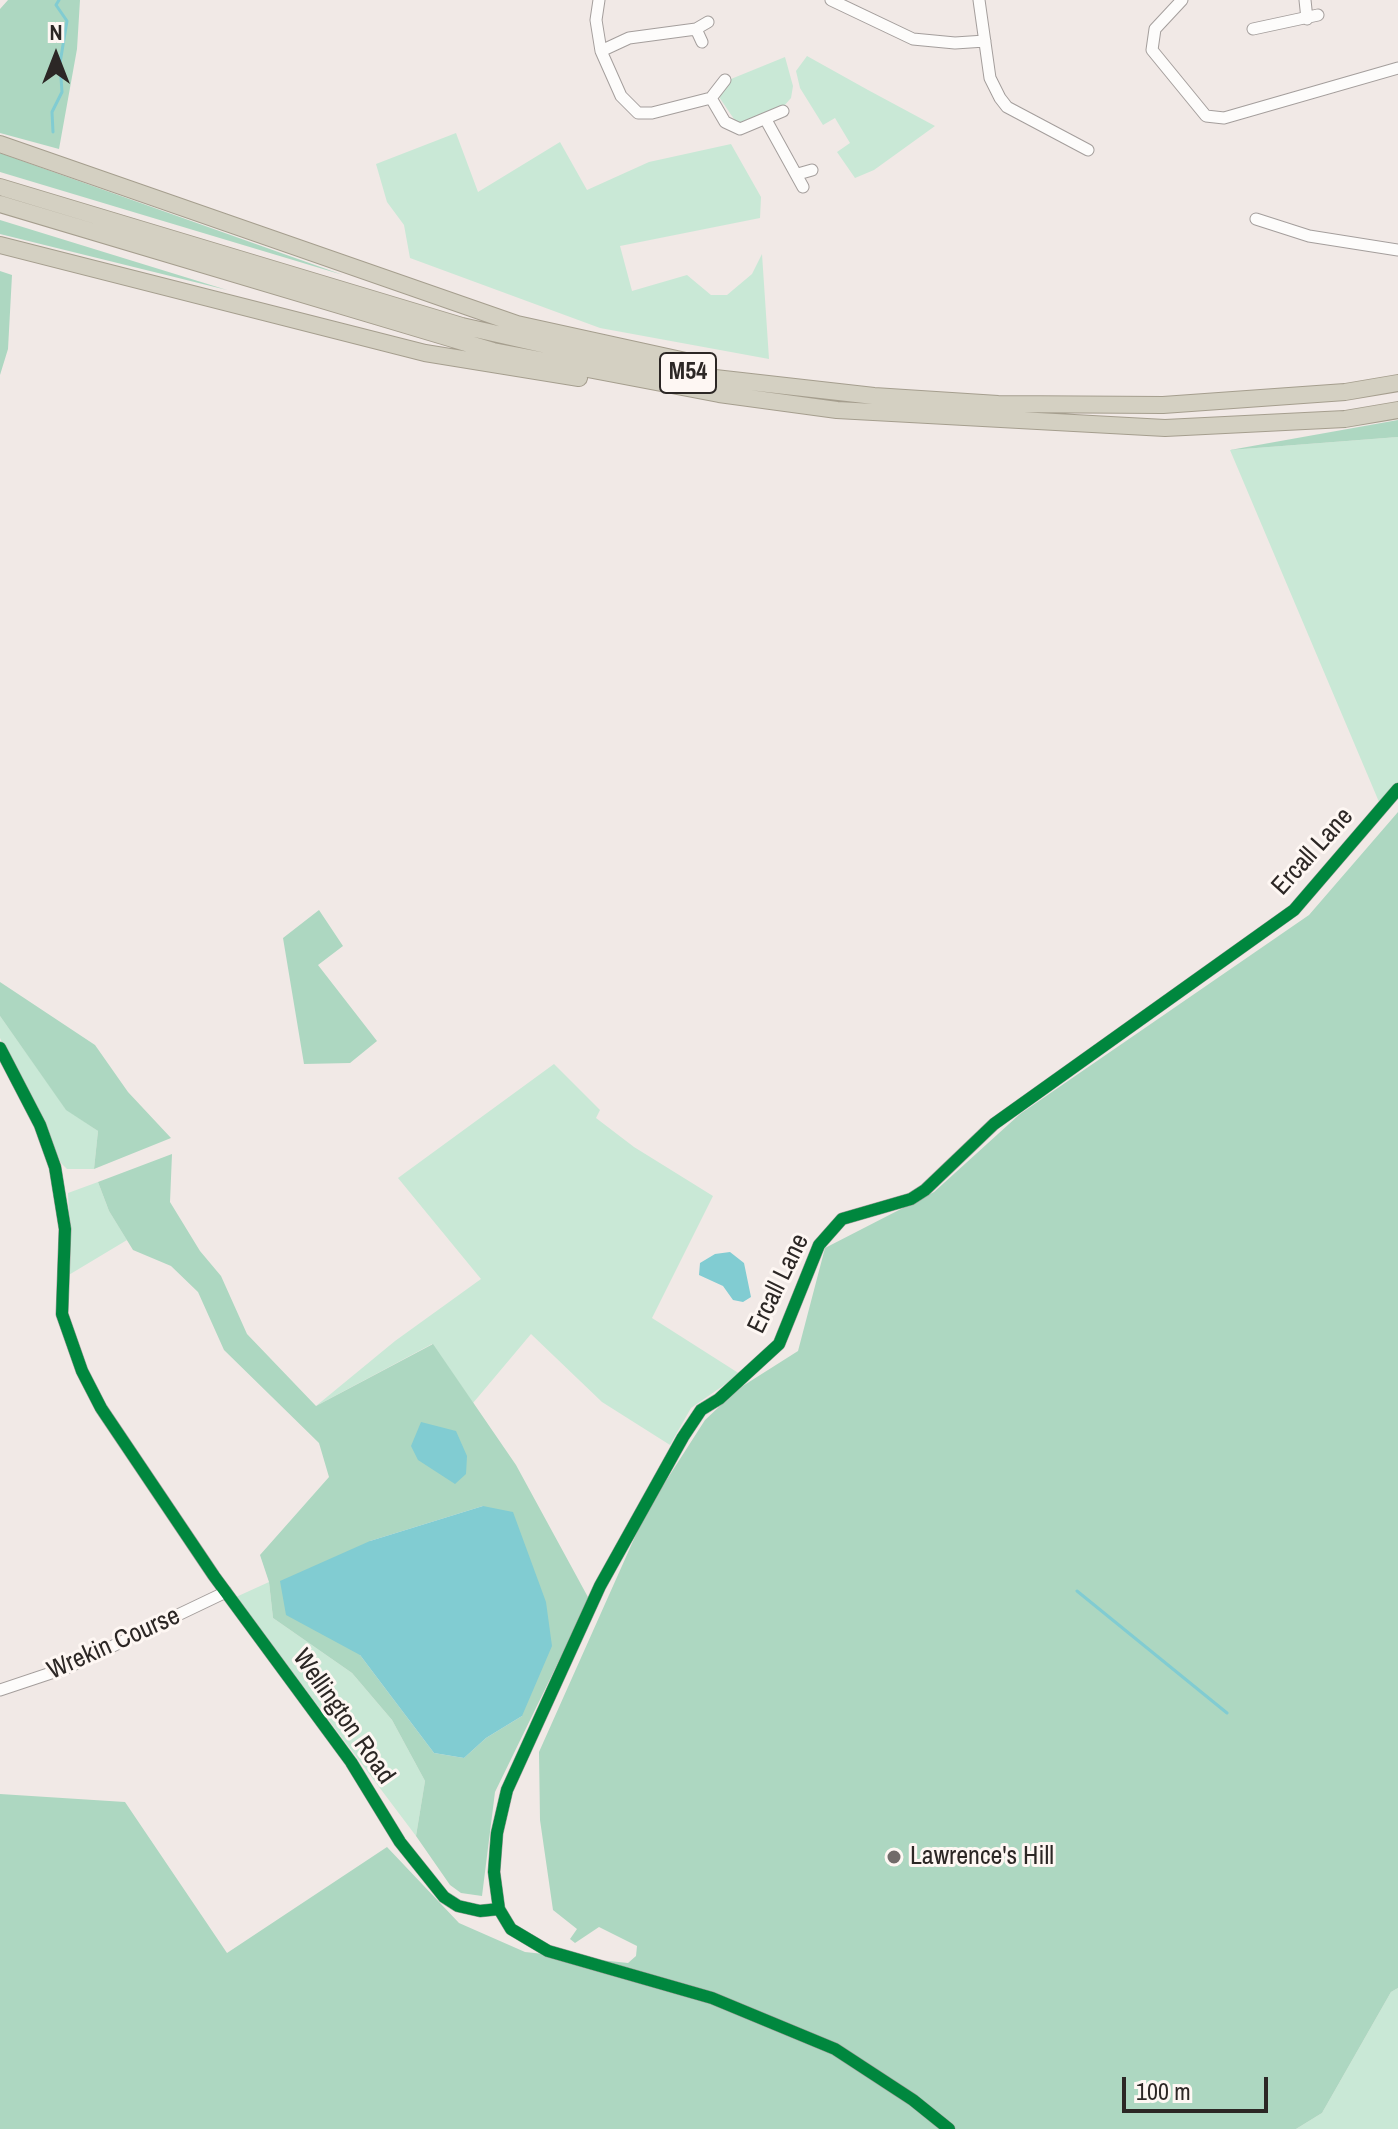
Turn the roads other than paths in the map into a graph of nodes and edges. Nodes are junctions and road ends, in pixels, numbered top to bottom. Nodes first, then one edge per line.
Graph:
1 (599, 0) edge
2 (831, 0) edge
3 (979, 0) edge
4 (1182, 0) edge
5 (1305, 0) edge
6 (708, 22) dead end
7 (696, 29) junction
8 (1253, 29) dead end
9 (985, 41) junction
10 (702, 42) dead end
11 (601, 51) junction
12 (1398, 68) edge
13 (725, 80) dead end
14 (711, 98) junction
15 (783, 111) dead end
16 (766, 120) junction
17 (0, 144) edge
18 (1088, 150) dead end
19 (812, 170) dead end
20 (798, 174) junction
21 (0, 187) edge
22 (803, 187) dead end
23 (0, 204) edge
24 (1256, 219) dead end
25 (0, 245) edge
26 (1398, 250) edge
27 (640, 381) junction
28 (1398, 383) edge
29 (874, 396) junction
30 (1398, 410) edge
31 (1398, 789) edge
32 (0, 1048) edge
33 (226, 1592) junction
34 (0, 1690) edge
35 (499, 1909) junction
36 (949, 2129) edge

1 - 11 street
2 - 9 street
3 - 9 street
4 - 12 street
5 - 8 street
6 - 7 street
7 - 10 street
7 - 11 street
9 - 18 street
11 - 14 street
13 - 14 street
14 - 16 street
15 - 16 street
16 - 20 street
17 - 29 highway, M54
19 - 20 street
20 - 22 street
21 - 29 highway, M54
23 - 27 highway, M54
24 - 26 street
25 - 27 highway, M54
27 - 30 highway, M54
28 - 29 highway, M54
31 - 35 street, Ercall Lane
32 - 33 street, Wellington Road
33 - 34 street, Wrekin Course
33 - 35 street, Wellington Road
35 - 36 street

